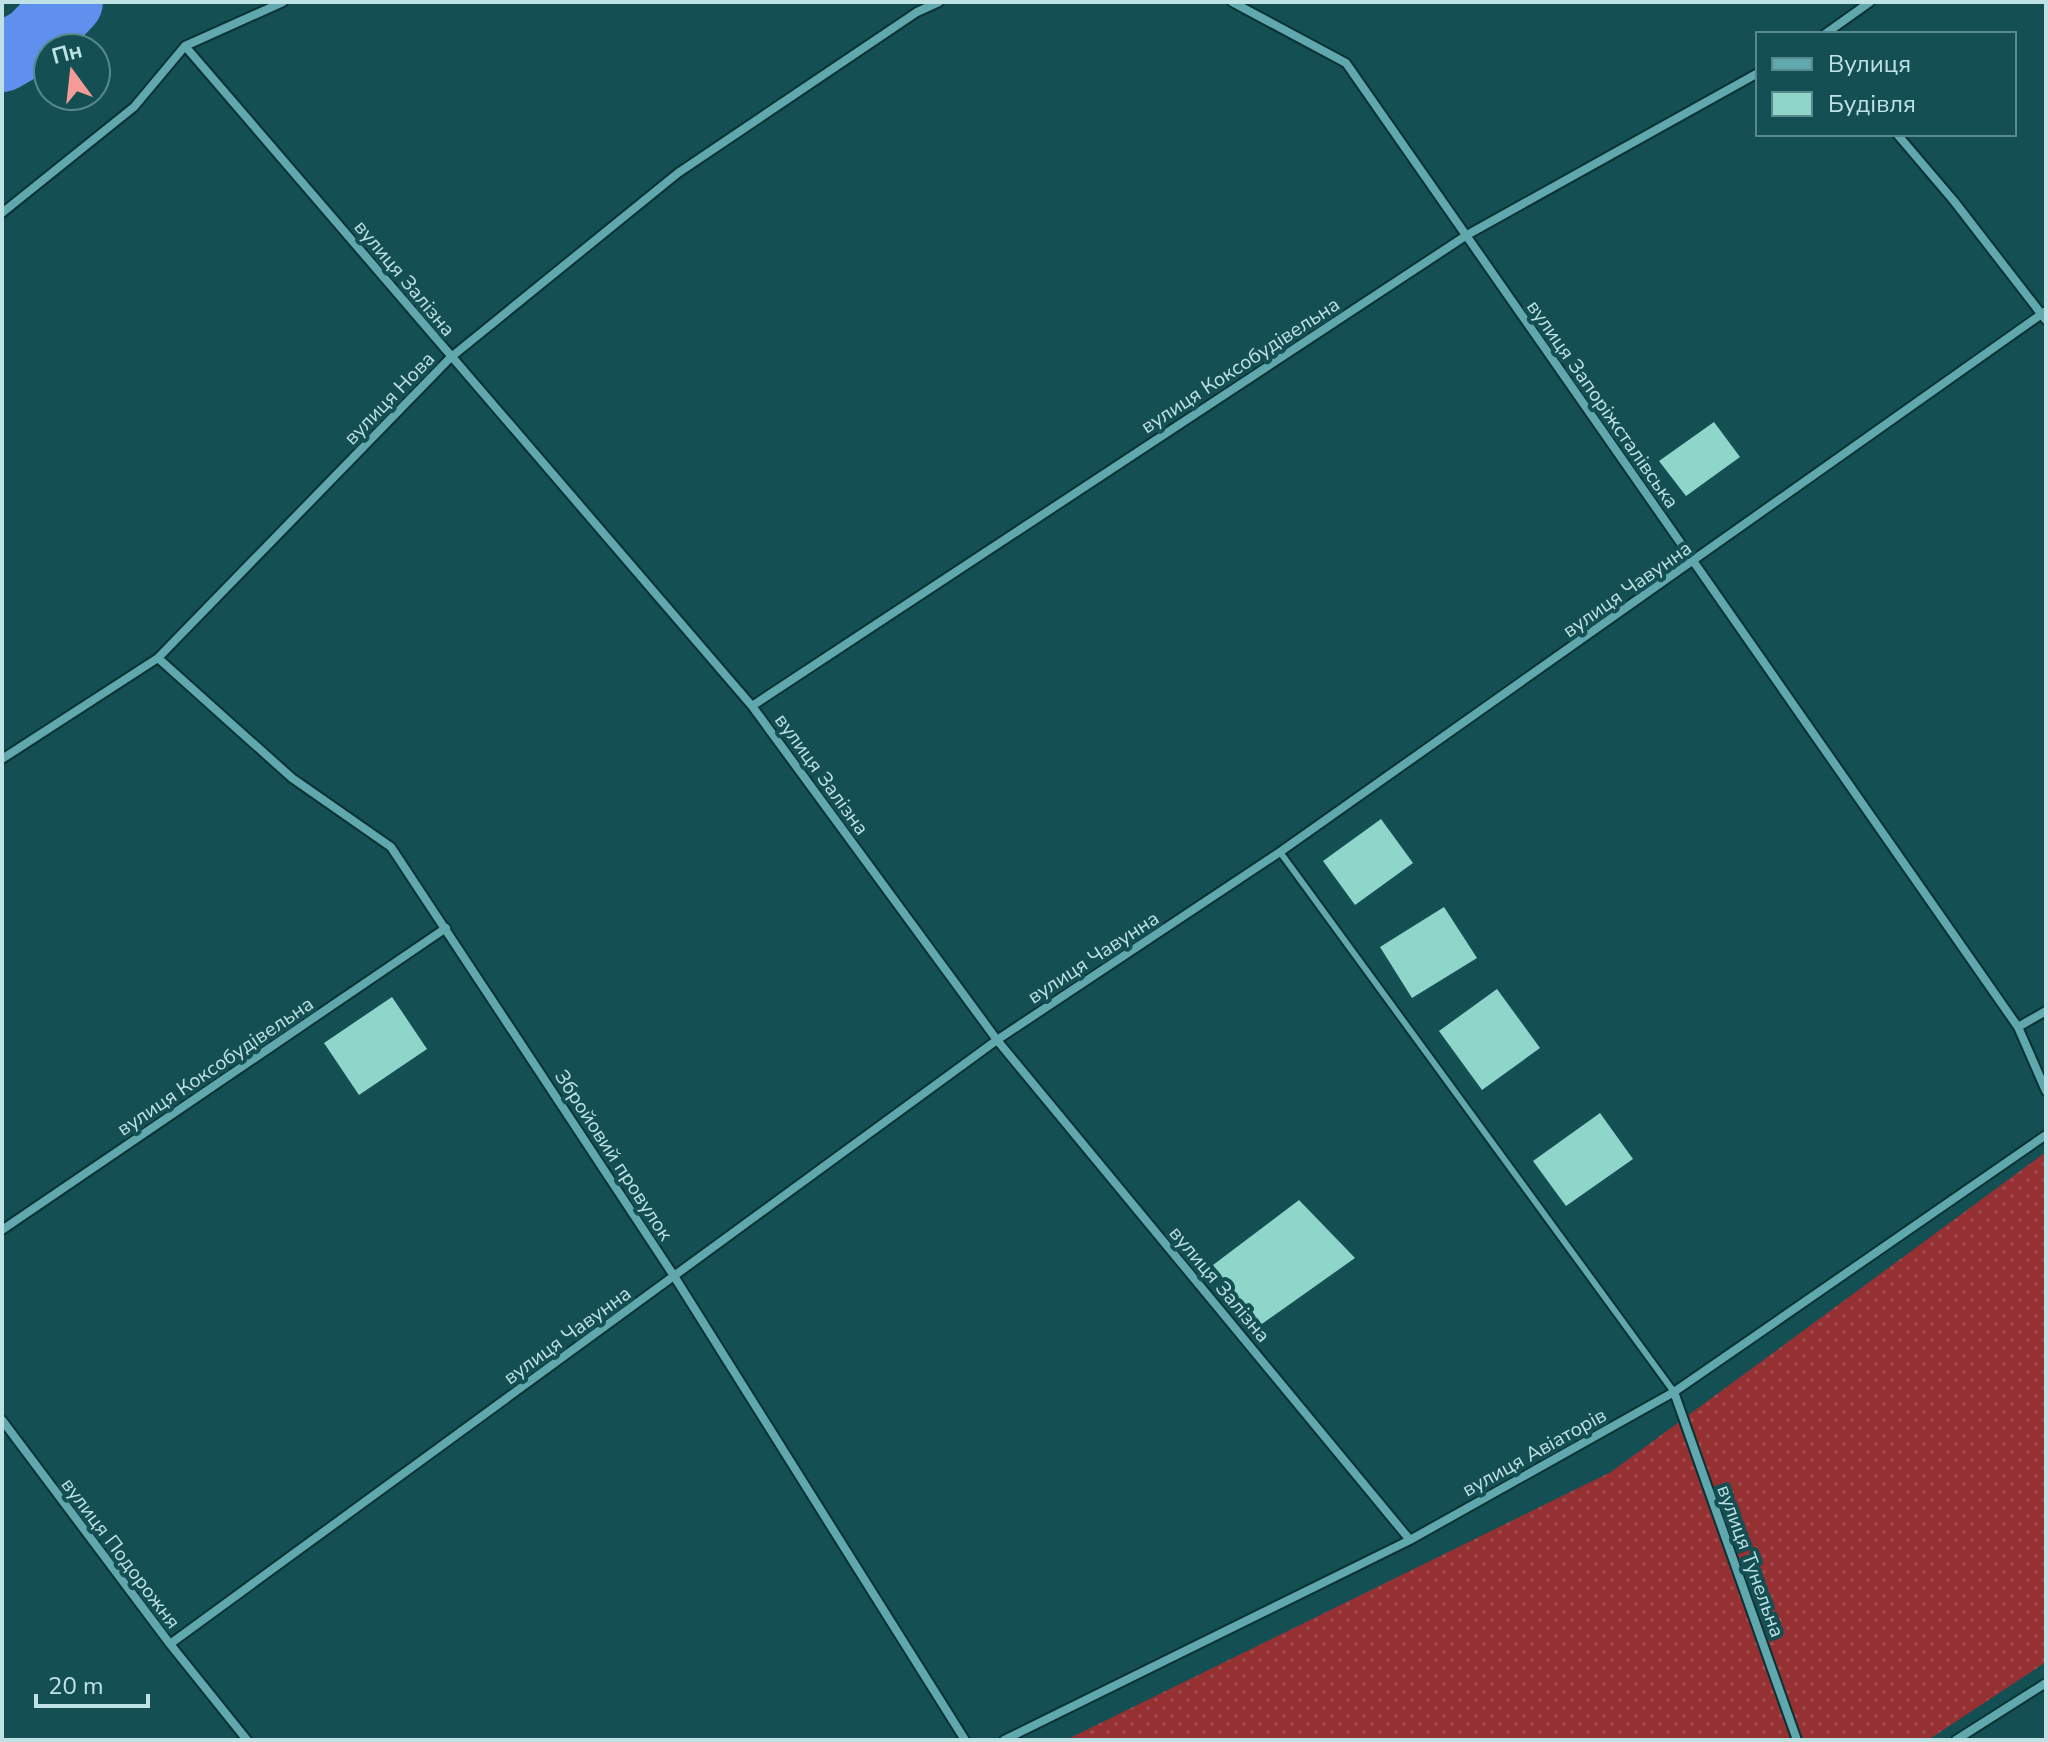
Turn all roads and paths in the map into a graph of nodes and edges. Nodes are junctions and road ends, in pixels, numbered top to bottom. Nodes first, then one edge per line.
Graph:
1 (283, 2) edge
2 (939, 2) edge
3 (1232, 2) edge
4 (1870, 2) edge
5 (1828, 32) edge
6 (185, 46) junction
7 (1756, 74) edge
8 (1899, 136) edge
9 (2, 213) edge
10 (1467, 235) junction
11 (2045, 315) edge
12 (450, 358) junction
13 (1693, 562) junction
14 (158, 658) junction
15 (752, 706) junction
16 (2, 759) edge
17 (1280, 852) junction
18 (446, 928) junction
19 (2046, 1011) edge
20 (2018, 1027) junction
21 (997, 1040) junction
22 (2046, 1091) edge
23 (2046, 1135) edge
24 (2, 1230) edge
25 (674, 1276) junction
26 (1674, 1392) junction
27 (2, 1420) edge
28 (1410, 1540) junction
29 (170, 1644) junction
30 (2046, 1683) edge
31 (247, 1740) edge
32 (965, 1740) edge
33 (1004, 1740) edge
34 (1797, 1740) edge
35 (1956, 1740) edge

1 - 6 street
2 - 12 street, вулиця Нова
3 - 10 street, вулиця Запоріжсталівська
4 - 5 street
6 - 9 street
6 - 12 street, вулиця Залізна
7 - 10 street, вулиця Коксобудівельна
8 - 11 street
10 - 13 street, вулиця Запоріжсталівська
10 - 15 street, вулиця Коксобудівельна
11 - 13 street, вулиця Чавунна
12 - 14 street, вулиця Нова
12 - 15 street, вулиця Залізна
13 - 17 street, вулиця Чавунна
13 - 20 street, вулиця Запоріжсталівська
14 - 16 street, вулиця Нова
14 - 18 street, Збройовий провулок
15 - 21 street, вулиця Залізна
17 - 21 street, вулиця Чавунна
17 - 26 lane
18 - 24 street, вулиця Коксобудівельна
18 - 25 street, Збройовий провулок
19 - 20 street
20 - 22 street, вулиця Запоріжсталівська
21 - 25 street, вулиця Чавунна
21 - 28 street, вулиця Залізна
23 - 26 street, вулиця Авіаторів
25 - 29 street, вулиця Чавунна
25 - 32 street, Збройовий провулок
26 - 28 street, вулиця Авіаторів
26 - 34 street, вулиця Тунельна
27 - 29 street, вулиця Подорожня
28 - 33 street, вулиця Авіаторів
29 - 31 street, вулиця Подорожня
30 - 35 street

